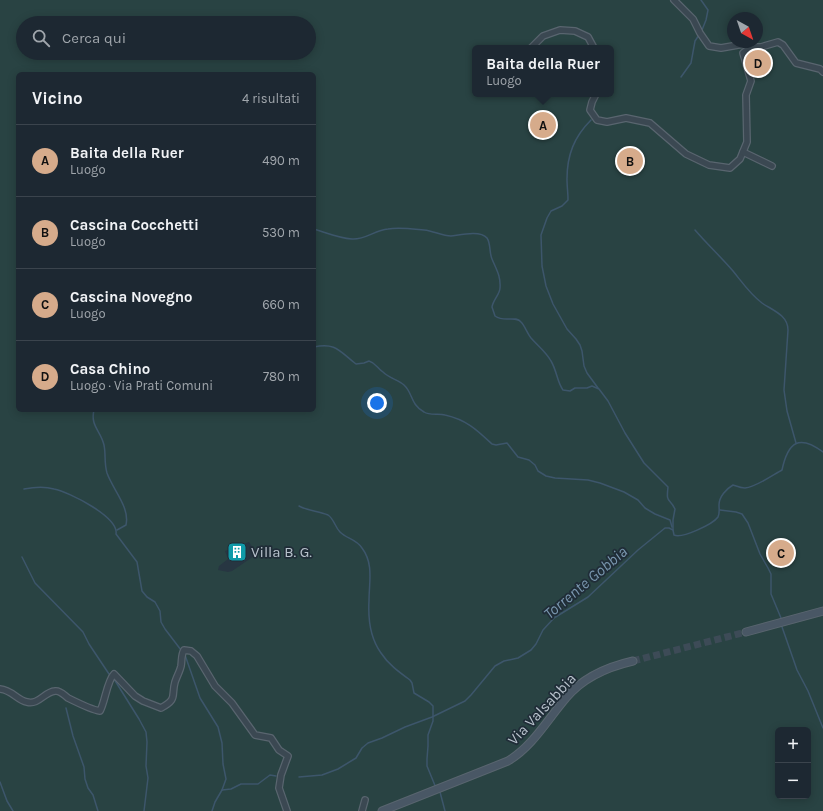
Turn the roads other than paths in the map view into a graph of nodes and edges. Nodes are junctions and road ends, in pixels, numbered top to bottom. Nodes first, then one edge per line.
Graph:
1 (674, 0) edge
2 (534, 45) edge
3 (592, 45) edge
4 (763, 46) edge
5 (727, 47) edge
6 (750, 48) edge
7 (823, 72) edge
8 (594, 97) edge
9 (743, 152) junction
10 (772, 166) dead end
11 (822, 611) edge
12 (748, 631) tunnel mouth
13 (633, 661) tunnel mouth
14 (0, 689) edge
15 (364, 800) dead end
16 (287, 811) edge
17 (362, 811) edge
18 (382, 811) edge

1 - 5 street
2 - 3 street
4 - 7 street
6 - 9 street
8 - 9 street
9 - 10 street
11 - 12 main road
13 - 18 main road, Via Valsabbia
14 - 16 street
15 - 17 street

